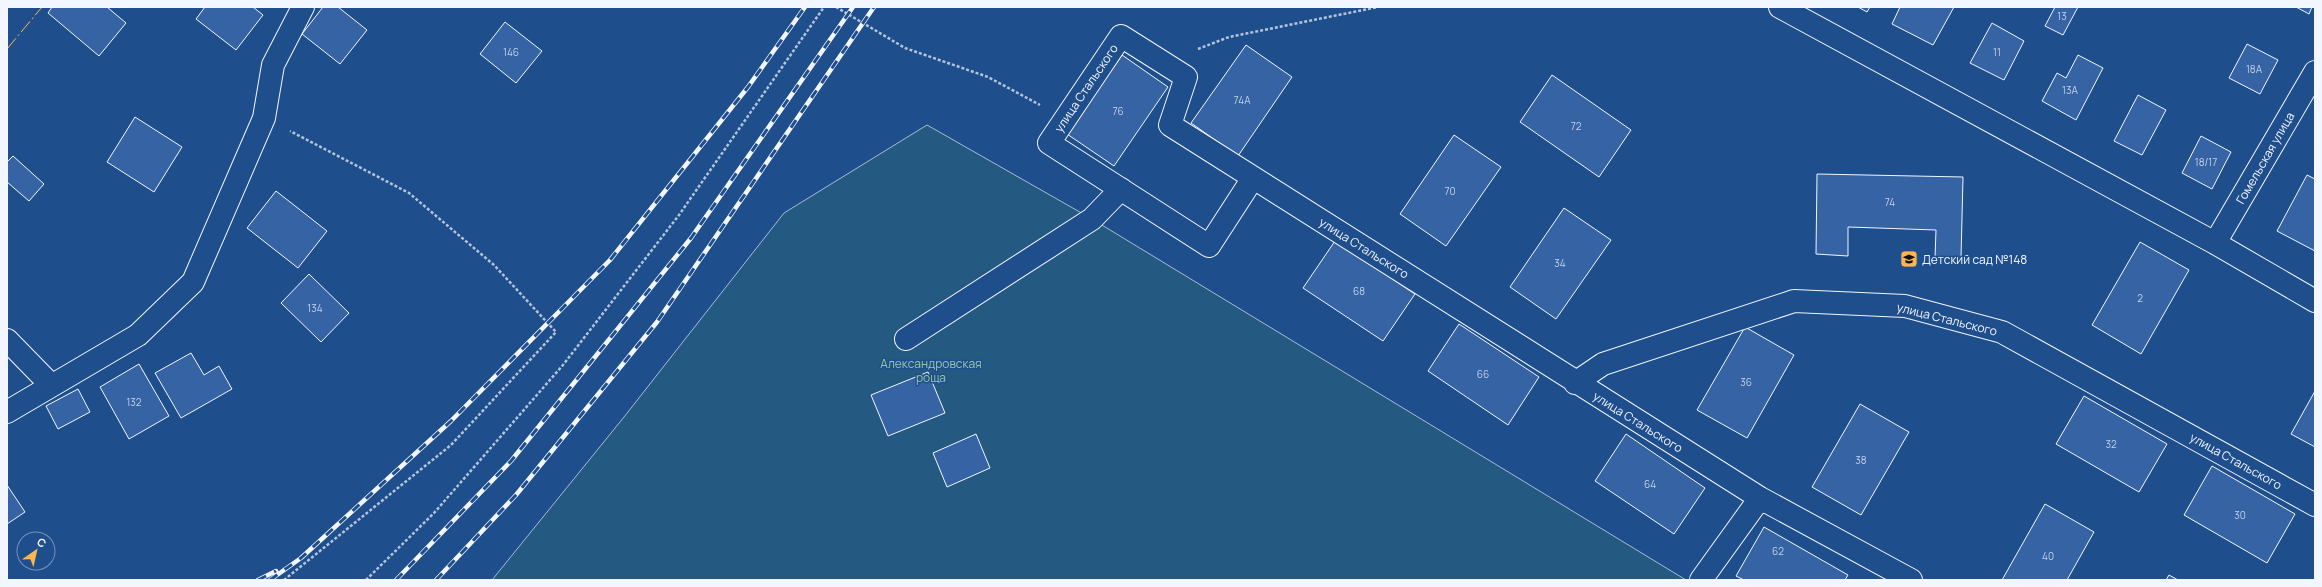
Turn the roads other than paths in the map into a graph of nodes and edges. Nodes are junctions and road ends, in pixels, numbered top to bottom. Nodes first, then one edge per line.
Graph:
1 (303, 7) edge
2 (1780, 7) edge
3 (2315, 72) edge
4 (1253, 178) junction
5 (1121, 189) junction
6 (2214, 243) junction
7 (2315, 301) edge
8 (7, 340) edge
9 (906, 340) dead end
10 (1575, 383) junction
11 (51, 385) junction
12 (7, 412) edge
13 (1760, 498) junction
14 (2315, 504) edge
15 (1701, 580) edge
16 (1910, 580) edge

1 - 11 street
2 - 6 street
3 - 6 street, Гомельская улица
4 - 5 street, улица Стальского
4 - 5 street, улица Стальского
4 - 10 street, улица Стальского
5 - 9 street
6 - 7 street
8 - 11 street
10 - 13 street, улица Стальского
10 - 14 street, улица Стальского
11 - 12 street
13 - 15 street
13 - 16 street, улица Стальского

